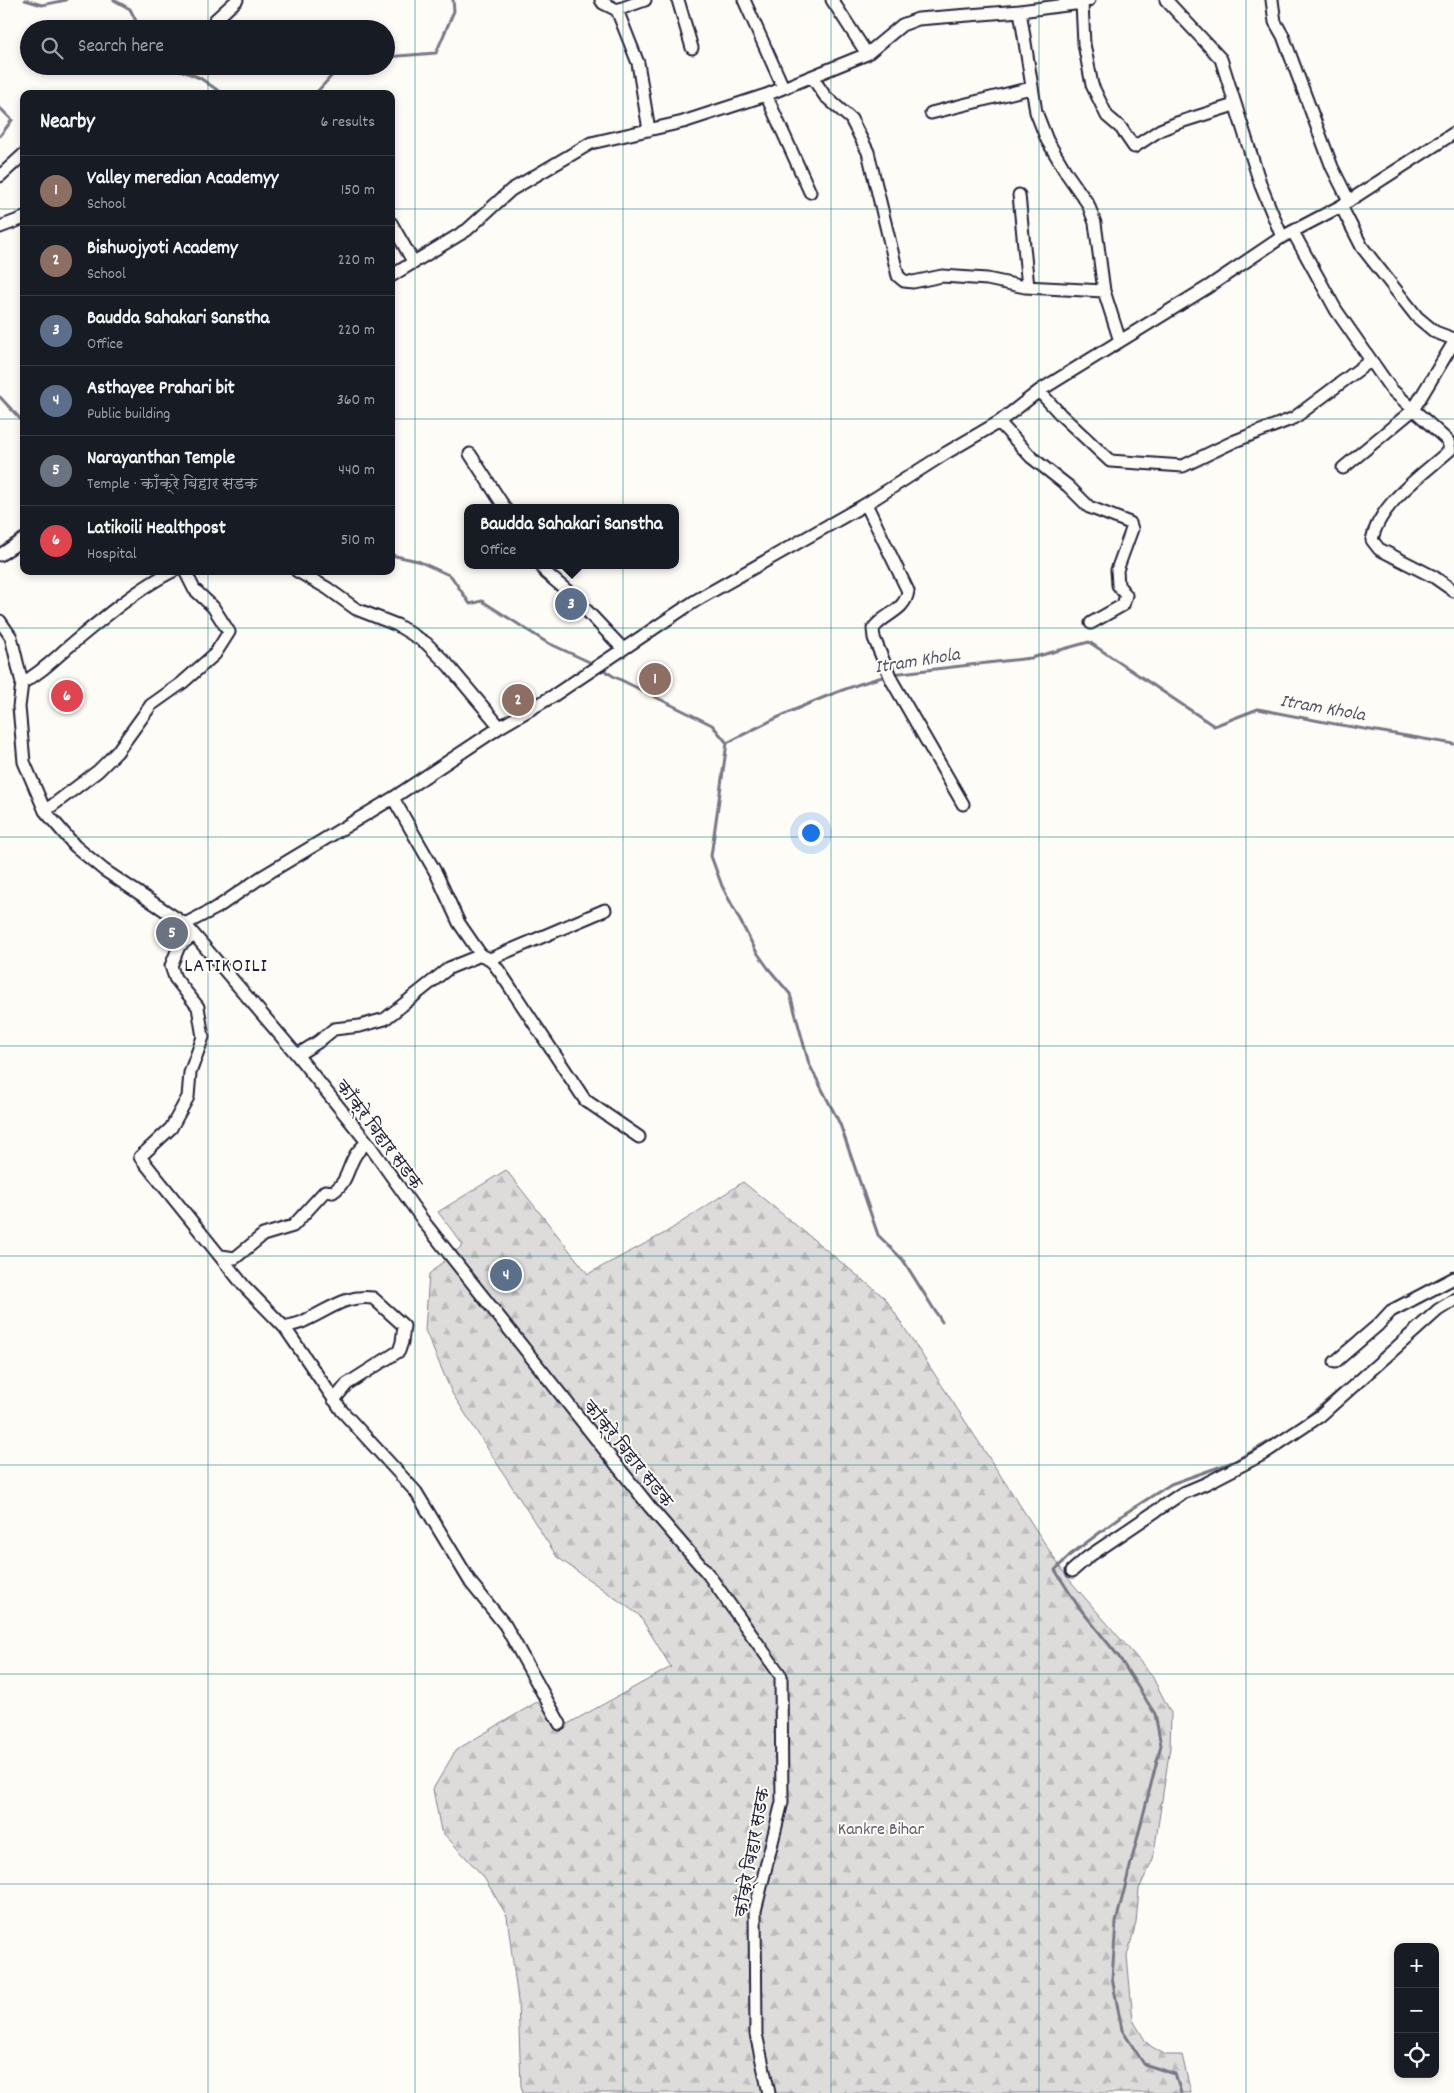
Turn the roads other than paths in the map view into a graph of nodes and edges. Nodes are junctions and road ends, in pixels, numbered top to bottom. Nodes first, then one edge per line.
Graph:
1 (237, 0) edge
2 (601, 0) edge
3 (645, 0) edge
4 (678, 0) edge
5 (744, 0) edge
6 (832, 0) edge
7 (1166, 0) edge
8 (1272, 0) edge
9 (1086, 1) edge
10 (617, 10) junction
11 (1020, 12) junction
12 (215, 20) dead end
13 (692, 48) dead end
14 (867, 54) junction
15 (812, 77) junction
16 (783, 88) junction
17 (1031, 88) junction
18 (766, 95) junction
19 (1234, 105) junction
20 (931, 113) dead end
21 (649, 130) junction
22 (1454, 133) edge
23 (20, 158) edge
24 (0, 176) edge
25 (810, 192) dead end
26 (1019, 195) dead end
27 (1345, 204) junction
28 (20, 220) edge
29 (0, 227) edge
30 (395, 230) edge
31 (1293, 232) junction
32 (1282, 237) junction
33 (414, 263) junction
34 (395, 274) edge
35 (1028, 287) junction
36 (1104, 291) junction
37 (1120, 341) junction
38 (1454, 341) edge
39 (1370, 361) junction
40 (1039, 391) junction
41 (1413, 410) junction
42 (1000, 422) junction
43 (470, 454) dead end
44 (1343, 468) dead end
45 (502, 504) edge
46 (866, 504) junction
47 (20, 542) edge
48 (0, 555) edge
49 (544, 569) edge
50 (166, 575) edge
51 (187, 575) edge
52 (304, 575) edge
53 (1454, 591) edge
54 (0, 621) edge
55 (1091, 624) dead end
56 (623, 649) junction
57 (22, 683) junction
58 (500, 727) junction
59 (393, 798) junction
60 (963, 804) dead end
61 (45, 811) junction
62 (605, 910) dead end
63 (185, 924) junction
64 (194, 935) junction
65 (485, 957) junction
66 (297, 1055) junction
67 (639, 1137) dead end
68 (367, 1142) junction
69 (221, 1256) junction
70 (1454, 1278) edge
71 (1454, 1300) edge
72 (284, 1327) junction
73 (1335, 1362) dead end
74 (334, 1400) junction
75 (1072, 1571) dead end
76 (560, 1724) dead end
77 (769, 2093) edge

1 - 12 street
2 - 10 street
3 - 10 street
4 - 13 street
5 - 16 street
6 - 14 street
7 - 19 street
8 - 27 street
9 - 11 street
9 - 19 street
10 - 21 street
11 - 14 street
11 - 17 street
14 - 15 street
15 - 16 street
15 - 35 street
16 - 18 street
17 - 20 street
17 - 36 street
18 - 21 street
18 - 25 street
19 - 32 street
21 - 33 street
22 - 27 street
23 - 24 street
26 - 35 street
27 - 31 street
27 - 38 street
28 - 29 street
30 - 33 street
31 - 32 street
31 - 39 street
32 - 37 street
33 - 34 street
35 - 36 street
36 - 37 street
37 - 40 street
38 - 41 street
39 - 40 street
39 - 41 street
40 - 42 street
41 - 44 street
41 - 53 street
42 - 46 street
42 - 55 street
43 - 45 street
46 - 56 street
46 - 60 street
47 - 48 street
49 - 56 street
50 - 57 street
51 - 61 street
52 - 58 street
54 - 57 street, काँक्रे बिहार सडक
56 - 58 street
57 - 61 street, काँक्रे बिहार सडक
58 - 59 street
59 - 63 street
59 - 65 street
61 - 63 street, काँक्रे बिहार सडक
62 - 65 street
63 - 64 street, काँक्रे बिहार सडक
64 - 66 street, काँक्रे बिहार सडक
64 - 69 street
65 - 66 street
65 - 67 street
66 - 68 street, काँक्रे बिहार सडक
68 - 69 street
68 - 77 street, काँक्रे बिहार सडक
69 - 72 street
70 - 73 street
71 - 75 street
72 - 74 street
72 - 74 street
74 - 76 street

